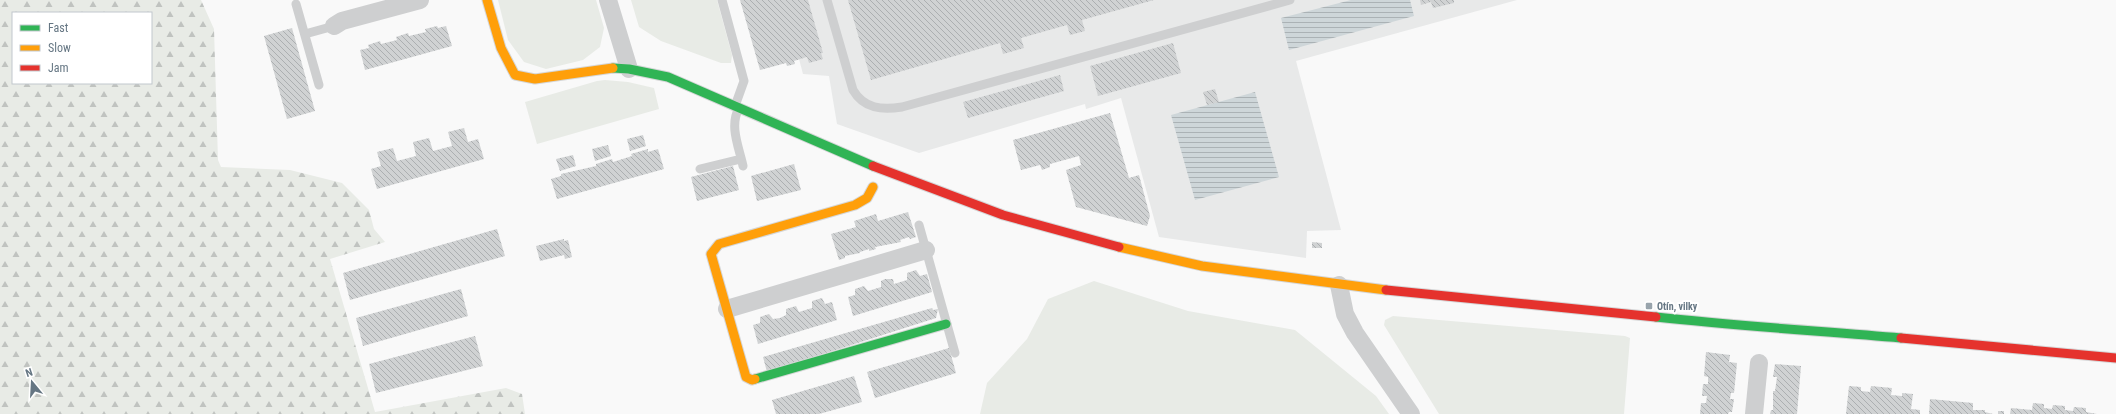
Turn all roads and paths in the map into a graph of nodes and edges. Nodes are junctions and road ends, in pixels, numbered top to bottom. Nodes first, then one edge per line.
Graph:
1 (420, 0) edge
2 (487, 0) edge
3 (608, 0) edge
4 (722, 0) edge
5 (827, 0) edge
6 (1290, 0) edge
7 (296, 4) dead end
8 (334, 26) joint
9 (305, 34) junction
10 (629, 69) junction
11 (319, 86) dead end
12 (737, 107) junction
13 (700, 169) dead end
14 (878, 178) junction
15 (919, 225) dead end
16 (926, 250) junction
17 (1340, 285) junction
18 (727, 309) junction
19 (946, 324) junction
20 (955, 353) dead end
21 (2116, 358) edge
22 (1759, 363) dead end
23 (1411, 414) edge
24 (1754, 414) edge

1 - 8 street
2 - 10 street
3 - 10 street
4 - 12 lane
5 - 6 lane
7 - 9 lane
8 - 9 lane
9 - 11 lane
10 - 12 street
12 - 13 lane
12 - 14 street
14 - 17 street
14 - 18 street
15 - 16 lane
16 - 18 street
16 - 19 lane
17 - 21 street
17 - 23 street
18 - 19 street
19 - 20 lane
22 - 24 street

